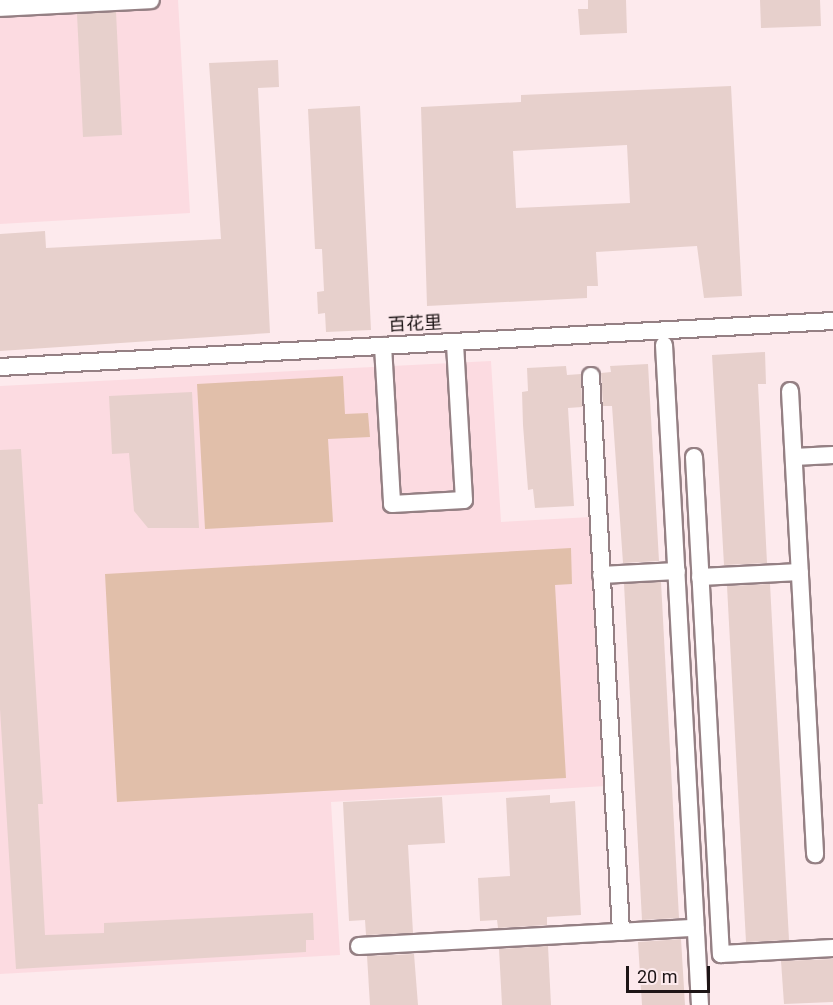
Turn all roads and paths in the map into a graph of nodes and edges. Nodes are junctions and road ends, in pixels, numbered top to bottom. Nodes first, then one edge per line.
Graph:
1 (151, 0) edge
2 (0, 8) edge
3 (833, 321) edge
4 (455, 342) junction
5 (664, 345) dead end
6 (383, 346) junction
7 (0, 367) edge
8 (591, 376) dead end
9 (790, 391) dead end
10 (833, 455) edge
11 (693, 457) dead end
12 (794, 457) junction
13 (677, 571) junction
14 (800, 572) junction
15 (601, 575) junction
16 (700, 577) junction
17 (815, 854) dead end
18 (696, 928) junction
19 (621, 932) junction
20 (358, 946) dead end
21 (833, 948) edge
22 (700, 1005) edge

1 - 2 lane
3 - 4 lane, 百花里
4 - 6 lane, 百花里
4 - 6 lane
5 - 13 lane
6 - 7 lane, 百花里
8 - 15 lane
9 - 12 lane
10 - 12 lane
11 - 16 lane
12 - 14 lane
13 - 15 lane
13 - 18 lane
14 - 16 lane
14 - 17 lane
15 - 19 lane
16 - 21 lane
18 - 19 lane
18 - 22 lane
19 - 20 lane

